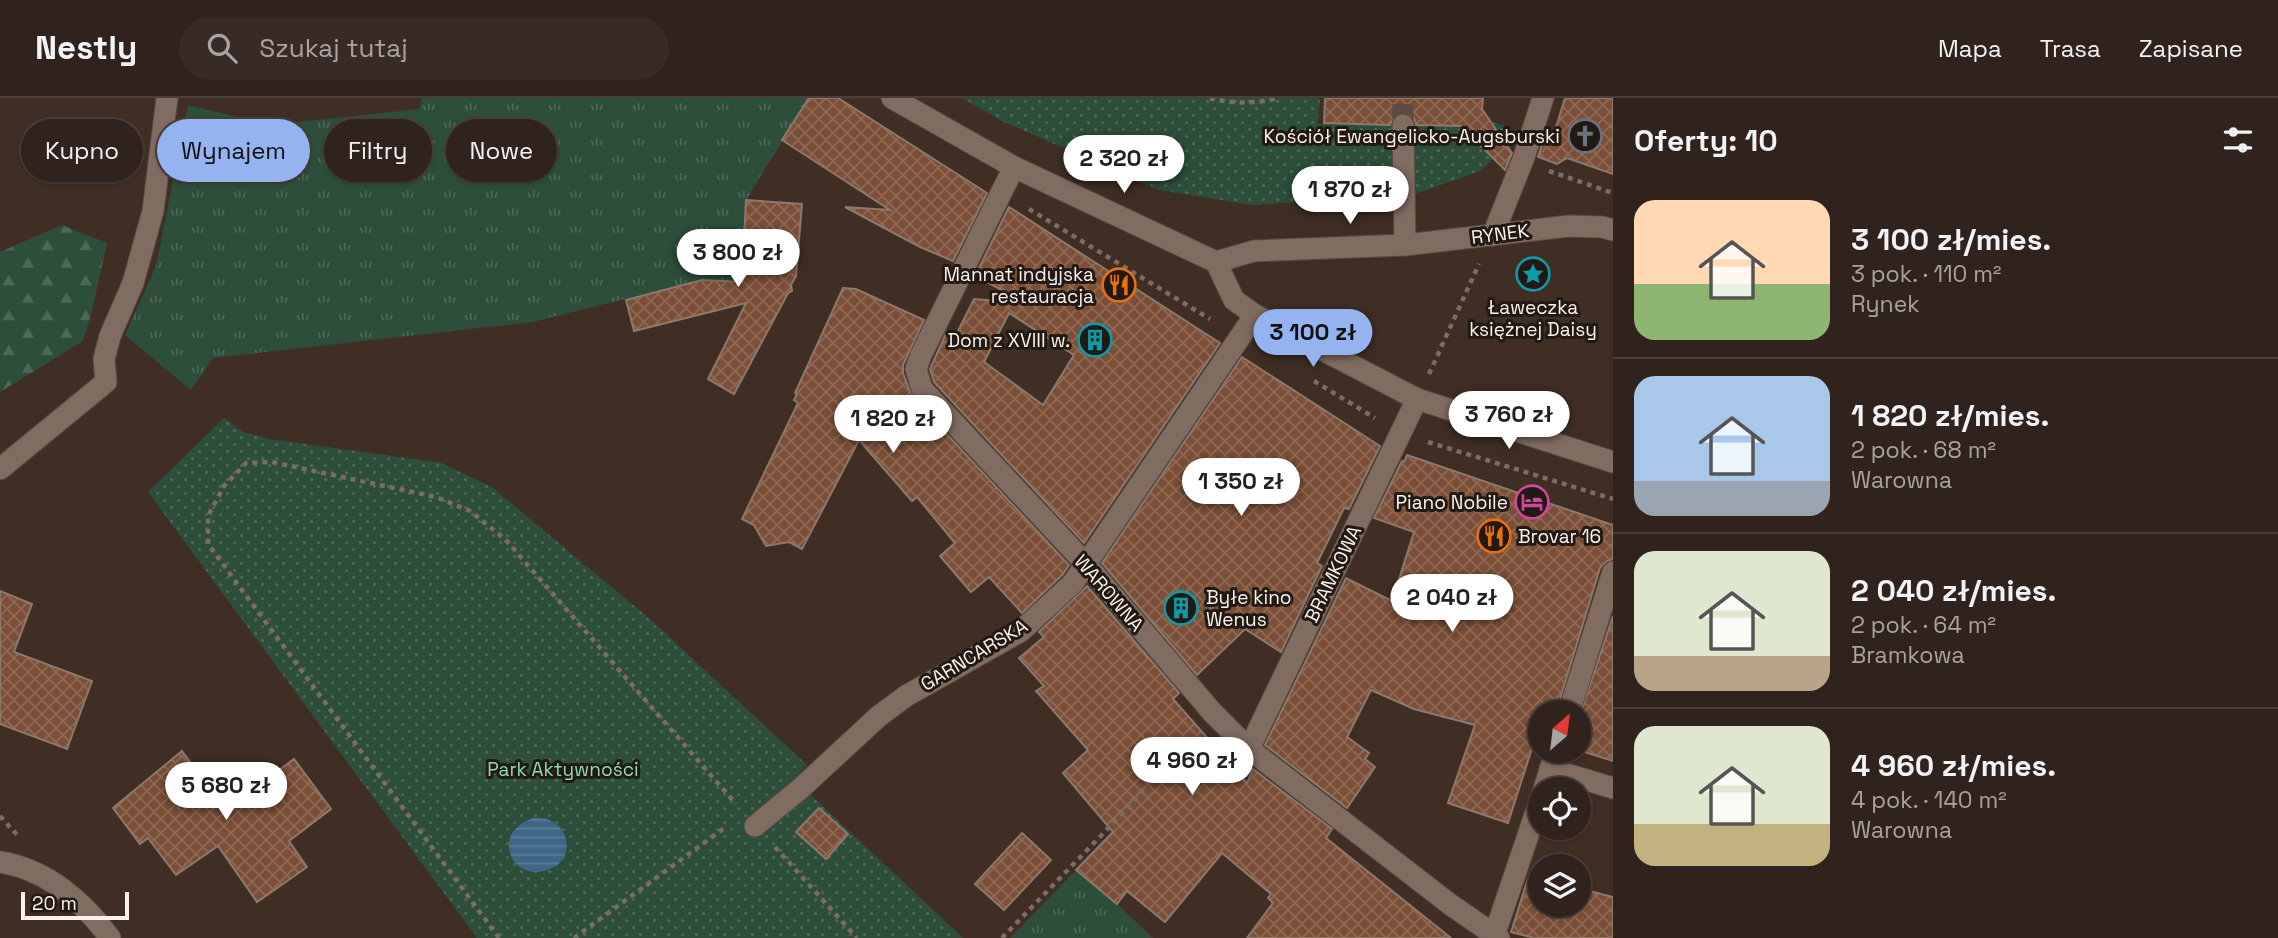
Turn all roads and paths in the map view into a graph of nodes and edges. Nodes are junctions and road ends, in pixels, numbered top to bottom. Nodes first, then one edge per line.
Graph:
1 (167, 98) edge
2 (892, 98) edge
3 (1212, 98) edge
4 (1277, 98) edge
5 (1543, 98) edge
6 (1403, 125) tunnel mouth
7 (1522, 162) junction
8 (1014, 167) junction
9 (1613, 193) edge
10 (1613, 230) edge
11 (1493, 235) junction
12 (1405, 245) junction
13 (1216, 262) junction
14 (1255, 315) junction
15 (1417, 399) junction
16 (1613, 462) edge
17 (0, 469) edge
18 (1086, 565) junction
19 (1613, 572) edge
20 (1573, 700) edge
21 (1249, 749) junction
22 (1164, 765) dead end
23 (1550, 770) edge
24 (1613, 788) edge
25 (750, 819) junction
26 (1528, 837) edge
27 (0, 862) edge
28 (1496, 937) edge
29 (110, 938) edge
30 (499, 938) edge
31 (574, 938) edge
32 (857, 938) edge
33 (1002, 938) edge

1 - 17 street
2 - 8 street
3 - 4 path
5 - 7 street
6 - 12 street
7 - 9 path
7 - 11 street
8 - 13 street
8 - 18 street, WAROWNA
10 - 11 street, RYNEK
11 - 12 street, RYNEK
11 - 15 path
12 - 13 street, RYNEK
13 - 14 street
14 - 15 street
14 - 18 street, GARNCARSKA
15 - 16 street
15 - 21 street, BRAMKOWA
18 - 21 street, WAROWNA
18 - 25 street, GARNCARSKA
19 - 20 street
21 - 28 street, WAROWNA
22 - 33 path
23 - 24 street
25 - 30 path
25 - 31 path
25 - 32 path
26 - 28 street
27 - 29 street

